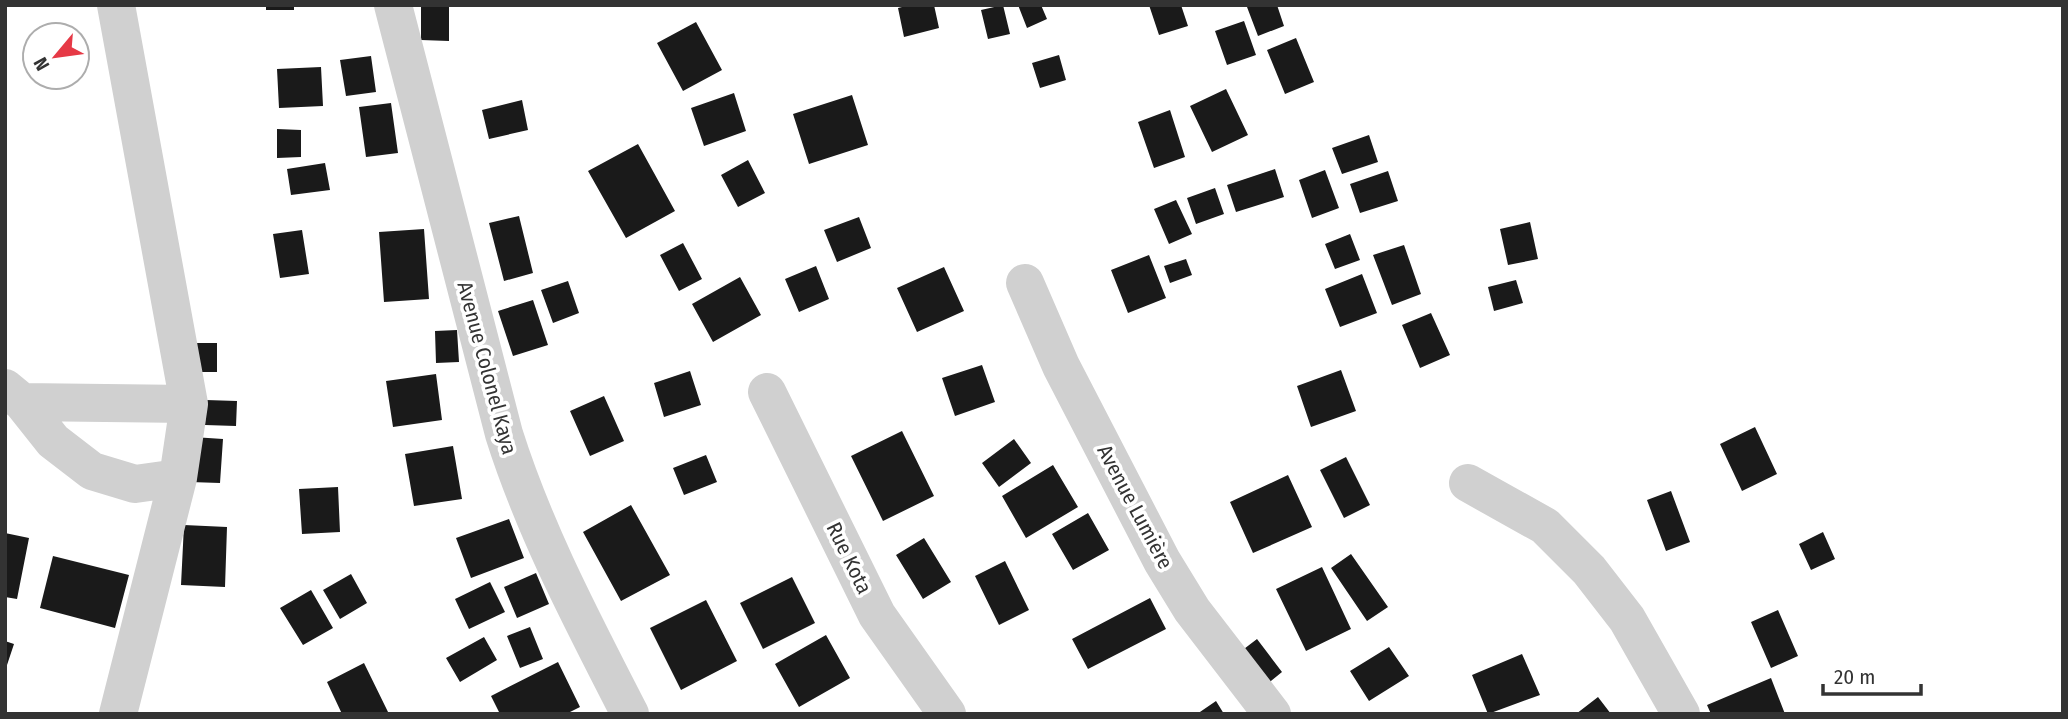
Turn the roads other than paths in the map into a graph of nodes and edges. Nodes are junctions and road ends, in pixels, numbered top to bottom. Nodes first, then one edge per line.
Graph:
1 (116, 5) edge
2 (393, 5) edge
3 (1025, 283) dead end
4 (767, 392) dead end
5 (13, 395) edge
6 (189, 404) junction
7 (178, 478) junction
8 (1468, 483) dead end
9 (117, 714) edge
10 (630, 714) edge
11 (947, 714) edge
12 (1272, 714) edge
13 (1681, 714) edge

1 - 6 street
2 - 10 street, Avenue Colonel Kaya
3 - 12 street, Avenue Lumière
4 - 11 street, Rue Kota
5 - 6 street
5 - 7 street
6 - 7 street
7 - 9 street
8 - 13 street

